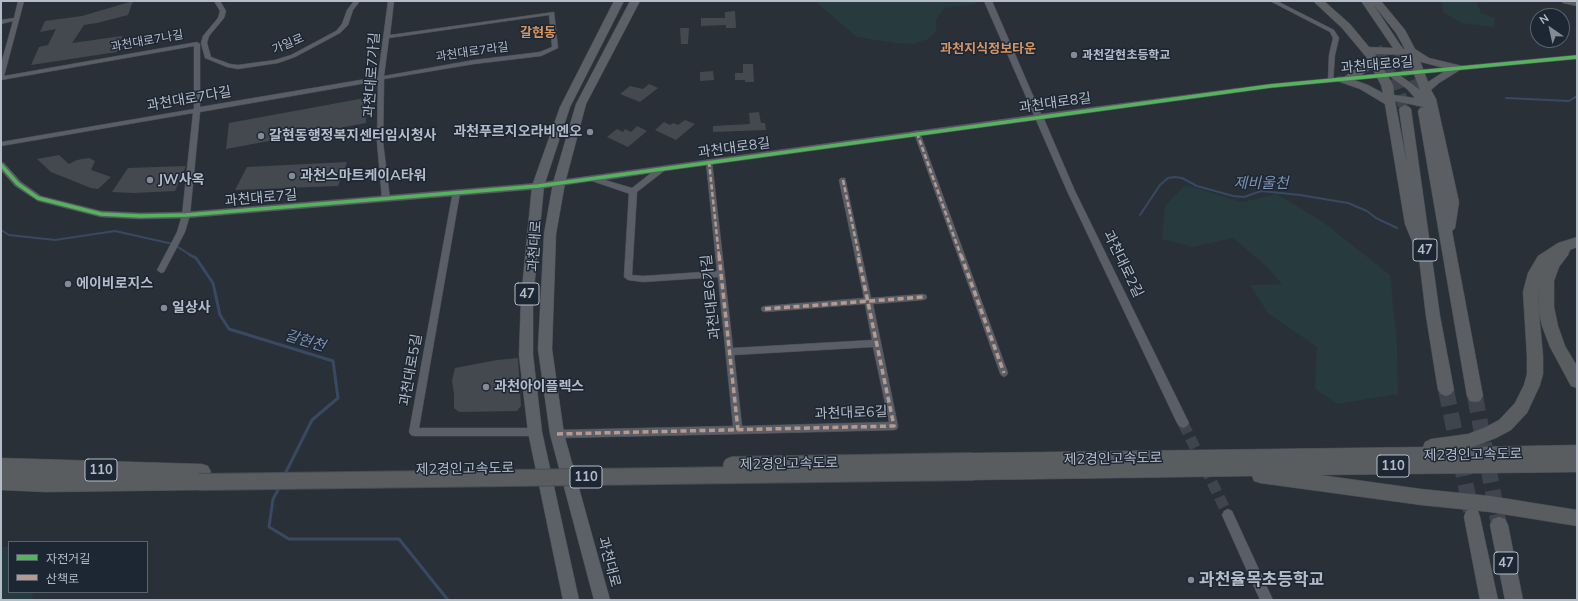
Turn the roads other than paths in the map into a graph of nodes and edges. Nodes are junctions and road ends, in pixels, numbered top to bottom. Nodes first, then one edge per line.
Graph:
1 (21, 1) edge
2 (217, 1) edge
3 (357, 1) edge
4 (391, 1) edge
5 (620, 1) edge
6 (635, 1) edge
7 (988, 1) edge
8 (1273, 1) edge
9 (1318, 1) edge
10 (1327, 1) edge
11 (1366, 1) edge
12 (1376, 1) edge
13 (1566, 1) edge
14 (1577, 3) edge
15 (16, 18) junction
16 (1, 22) edge
17 (386, 37) junction
18 (1398, 48) tunnel mouth
19 (1411, 51) junction
20 (1371, 53) junction
21 (1577, 57) edge
22 (1458, 68) junction
23 (1418, 73) junction
24 (1392, 75) junction
25 (1, 77) edge
26 (381, 78) junction
27 (1340, 79) junction
28 (1425, 90) junction
29 (1390, 100) junction
30 (1428, 108) junction
31 (1405, 109) tunnel mouth
32 (196, 110) junction
33 (1038, 117) junction
34 (917, 133) junction
35 (1, 144) edge
36 (709, 162) junction
37 (1, 165) edge
38 (662, 169) junction
39 (592, 179) junction
40 (843, 180) dead end
41 (559, 183) junction
42 (538, 186) junction
43 (633, 192) junction
44 (456, 193) junction
45 (386, 199) junction
46 (186, 215) junction
47 (1577, 242) edge
48 (1426, 258) junction
49 (161, 270) dead end
50 (721, 274) junction
51 (923, 297) dead end
52 (868, 301) junction
53 (765, 309) dead end
54 (877, 343) junction
55 (730, 352) junction
56 (1004, 373) dead end
57 (1577, 381) edge
58 (1446, 390) tunnel mouth
59 (1475, 396) tunnel mouth
60 (1183, 423) tunnel mouth
61 (738, 430) junction
62 (535, 432) junction
63 (558, 434) junction
64 (1577, 453) edge
65 (1314, 456) junction
66 (1577, 464) edge
67 (1, 466) edge
68 (973, 466) junction
69 (1209, 468) junction
70 (200, 477) junction
71 (1, 482) edge
72 (1228, 515) tunnel mouth
73 (1472, 516) tunnel mouth
74 (1577, 518) edge
75 (1499, 525) tunnel mouth
76 (571, 600) edge
77 (602, 600) edge
78 (1267, 600) edge
79 (1488, 600) edge
80 (1514, 600) edge

1 - 15 street
2 - 3 street, 가일로
4 - 17 street, 과천대로7가길
5 - 42 main road, 과천대로 / 47
6 - 41 main road, 과천대로
7 - 33 street, 과천대로2길
8 - 27 street
9 - 20 highway
10 - 20 highway
11 - 18 highway
12 - 19 highway
13 - 14 highway
15 - 16 street
15 - 25 street
17 - 26 street, 과천대로7가길
17 - 26 street, 과천대로7라길
19 - 20 highway
19 - 22 highway
19 - 23 highway
20 - 24 highway
20 - 24 highway
20 - 27 highway
21 - 22 street, 과천대로8길
22 - 23 street, 과천대로8길
22 - 28 highway
23 - 24 street, 과천대로8길
23 - 28 highway
24 - 27 street, 과천대로8길
24 - 29 highway
24 - 30 highway
25 - 32 street, 과천대로7나길
26 - 32 street, 과천대로7다길
26 - 45 street, 과천대로7가길
27 - 29 highway
27 - 33 street, 과천대로8길
28 - 30 highway
29 - 30 highway
29 - 48 highway
30 - 59 highway, 47
31 - 48 highway, 47
32 - 35 street, 과천대로7다길
32 - 46 street, 과천대로7나길
33 - 34 street, 과천대로8길
33 - 60 street, 과천대로2길
34 - 36 street, 과천대로8길
34 - 56 street
36 - 38 street, 과천대로8길
36 - 50 street, 과천대로6가길
37 - 46 street, 과천대로7길
38 - 39 street, 과천대로8길
38 - 43 street
39 - 41 street, 과천대로8길
39 - 43 street
40 - 52 street, 과천대로6길
41 - 42 street, 과천대로8길
41 - 63 main road, 과천대로
42 - 44 street, 과천대로7길
42 - 62 main road, 과천대로 / 47
43 - 50 street
44 - 45 street, 과천대로7길
44 - 62 street, 과천대로5길
45 - 46 street, 과천대로7길
46 - 49 street
47 - 57 highway
47 - 65 highway
48 - 58 highway, 47
50 - 55 street, 과천대로6가길
51 - 52 street
52 - 53 street
52 - 54 street, 과천대로6길
54 - 55 street
54 - 61 street, 과천대로6길
55 - 61 street, 과천대로6가길
61 - 63 street, 과천대로6길
62 - 76 main road, 과천대로 / 47
63 - 77 main road, 과천대로
64 - 65 highway, 제2경인고속도로 / 110
65 - 68 highway, 제2경인고속도로 / 110
66 - 69 highway, 제2경인고속도로 / 110
67 - 70 highway, 제2경인고속도로 / 110
68 - 69 highway, 제2경인고속도로 / 110
68 - 70 highway, 제2경인고속도로 / 110, bridge
69 - 74 highway
70 - 71 highway, 제2경인고속도로 / 110
72 - 78 street
73 - 79 highway, 47
75 - 80 highway, 47

